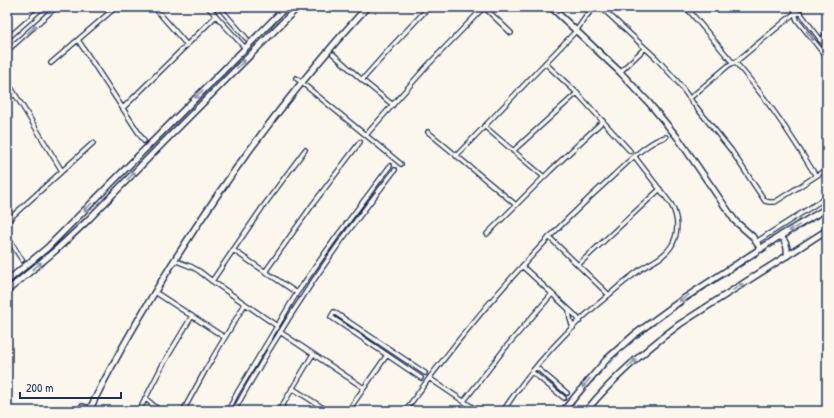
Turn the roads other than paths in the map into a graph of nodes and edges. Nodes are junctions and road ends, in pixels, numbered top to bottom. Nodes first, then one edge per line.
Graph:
1 (43, 7) edge
2 (56, 7) edge
3 (116, 7) edge
4 (154, 7) edge
5 (208, 7) edge
6 (286, 7) edge
7 (298, 7) edge
8 (367, 7) edge
9 (429, 7) edge
10 (484, 7) edge
11 (551, 7) edge
12 (594, 7) edge
13 (686, 7) edge
14 (794, 7) edge
15 (222, 8) edge
16 (603, 9) dead end
17 (796, 12) junction
18 (216, 16) junction
19 (576, 31) junction
20 (512, 33) dead end
21 (827, 34) edge
22 (7, 39) edge
23 (246, 39) dead end
24 (78, 40) junction
25 (820, 40) junction
26 (187, 45) junction
27 (245, 48) junction
28 (645, 48) junction
29 (827, 48) edge
30 (7, 51) edge
31 (333, 54) dead end
32 (827, 58) edge
33 (734, 62) junction
34 (51, 63) dead end
35 (545, 63) junction
36 (620, 72) junction
37 (217, 76) junction
38 (296, 78) dead end
39 (7, 80) edge
40 (362, 80) junction
41 (223, 82) junction
42 (302, 83) junction
43 (577, 93) junction
44 (15, 94) junction
45 (690, 98) junction
46 (7, 99) edge
47 (393, 104) junction
48 (123, 108) junction
49 (603, 121) junction
50 (484, 126) junction
51 (428, 132) dead end
52 (366, 135) junction
53 (666, 137) dead end
54 (144, 141) dead end
55 (360, 142) dead end
56 (93, 143) dead end
57 (305, 150) dead end
58 (513, 151) junction
59 (630, 151) dead end
60 (456, 156) junction
61 (635, 157) junction
62 (401, 164) dead end
63 (390, 166) dead end
64 (827, 169) edge
65 (395, 170) dead end
66 (62, 171) junction
67 (816, 176) junction
68 (544, 177) junction
69 (378, 181) junction
70 (383, 185) junction
71 (660, 189) junction
72 (827, 197) edge
73 (516, 205) junction
74 (827, 208) edge
75 (7, 221) edge
76 (71, 224) junction
77 (65, 229) junction
78 (77, 230) junction
79 (827, 230) edge
80 (487, 234) dead end
81 (7, 236) edge
82 (780, 236) junction
83 (70, 237) junction
84 (549, 237) junction
85 (756, 242) junction
86 (761, 249) junction
87 (233, 250) junction
88 (787, 256) junction
89 (22, 260) dead end
90 (174, 260) junction
91 (578, 265) junction
92 (522, 266) junction
93 (265, 272) junction
94 (7, 281) edge
95 (212, 281) junction
96 (7, 291) edge
97 (297, 293) junction
98 (158, 294) dead end
99 (552, 294) junction
100 (609, 295) junction
101 (245, 304) junction
102 (568, 310) junction
103 (192, 316) junction
104 (580, 321) junction
105 (277, 326) junction
106 (573, 328) junction
107 (280, 332) junction
108 (224, 337) junction
109 (313, 354) junction
110 (387, 355) junction
111 (408, 361) junction
112 (404, 367) junction
113 (536, 367) junction
114 (425, 372) dead end
115 (532, 372) junction
116 (421, 378) dead end
117 (429, 378) junction
118 (292, 388) junction
119 (364, 388) junction
120 (567, 393) dead end
121 (145, 398) junction
122 (564, 398) dead end
123 (464, 402) junction
124 (81, 409) edge
125 (90, 410) edge
126 (139, 411) edge
127 (160, 411) edge
128 (183, 411) edge
129 (228, 411) edge
130 (234, 411) edge
131 (279, 411) edge
132 (328, 411) edge
133 (348, 411) edge
134 (406, 411) edge
135 (478, 411) edge
136 (503, 411) edge
137 (563, 411) edge
138 (586, 411) edge

1 - 22 street
30 -> 2 street
3 - 24 street
4 - 26 street
5 - 18 street
6 - 27 street
41 -> 7 street
8 - 42 street
9 - 40 street
10 - 20 street
10 - 47 street
11 - 19 street
12 - 19 street
13 - 33 street
14 - 17 street
15 - 23 street
16 - 28 street
17 - 25 street
17 -> 32 street
17 - 33 street
18 - 26 street
18 - 27 street
19 - 35 street
19 - 36 street
21 - 25 street
24 - 34 street
24 - 48 street
25 - 29 street
26 - 48 street
27 - 37 street
28 - 36 street
28 - 45 street
31 - 40 street
33 - 45 street
33 - 67 street
35 - 43 street
35 - 50 street
36 - 85 street
37 - 41 street
37 -> 76 street
38 - 42 street
39 - 44 street
40 - 47 street
78 -> 41 street
42 - 52 street
42 - 90 street
43 - 49 street
43 - 58 street
44 - 46 street
44 - 66 street
45 - 67 street
47 - 52 street
48 - 54 street
49 - 59 street
49 - 68 street
50 - 58 street
50 - 60 street
51 - 60 street
52 - 62 street
53 - 61 street
55 - 93 street
56 - 66 street
57 - 87 street
58 - 68 street
60 - 73 street
61 - 71 street
61 - 84 street
63 - 69 street
64 - 67 street
65 - 70 street
66 - 75 street
68 - 73 street
69 - 70 street
69 - 97 street
70 - 107 street
71 - 91 street
71 - 100 street
72 - 85 street
73 - 80 street
74 -> 82 street
76 - 77 street
76 - 78 street
77 - 83 street
77 - 94 street
78 - 83 street
79 - 88 street
81 - 89 street
82 - 86 street
82 - 88 street
96 -> 83 street
84 - 91 street
84 - 92 street
85 - 86 street
86 -> 137 street
87 - 93 street
87 - 95 street
138 -> 88 street
90 - 95 street
90 - 125 street
91 - 100 street
92 - 99 street
92 - 117 street
93 - 97 street
95 - 101 street
97 - 105 street
98 - 103 street
99 - 102 street
99 - 123 street
100 - 104 street
101 - 105 street
101 - 108 street
102 - 104 street
102 - 106 street
103 - 108 street
103 - 121 street
104 - 106 street
105 - 129 street
106 - 113 street
107 - 109 street
107 - 130 street
108 - 128 street
109 - 118 street
109 - 119 street
110 - 111 street
110 - 112 street
110 - 119 street
111 - 112 street
111 - 114 street
112 - 116 street
113 - 115 street
113 - 120 street
115 - 122 street
115 - 136 street
117 - 123 street
117 - 134 street
118 - 131 street
118 - 132 street
119 - 133 street
121 - 126 street
121 - 127 street
123 - 135 street
124 - 125 street

